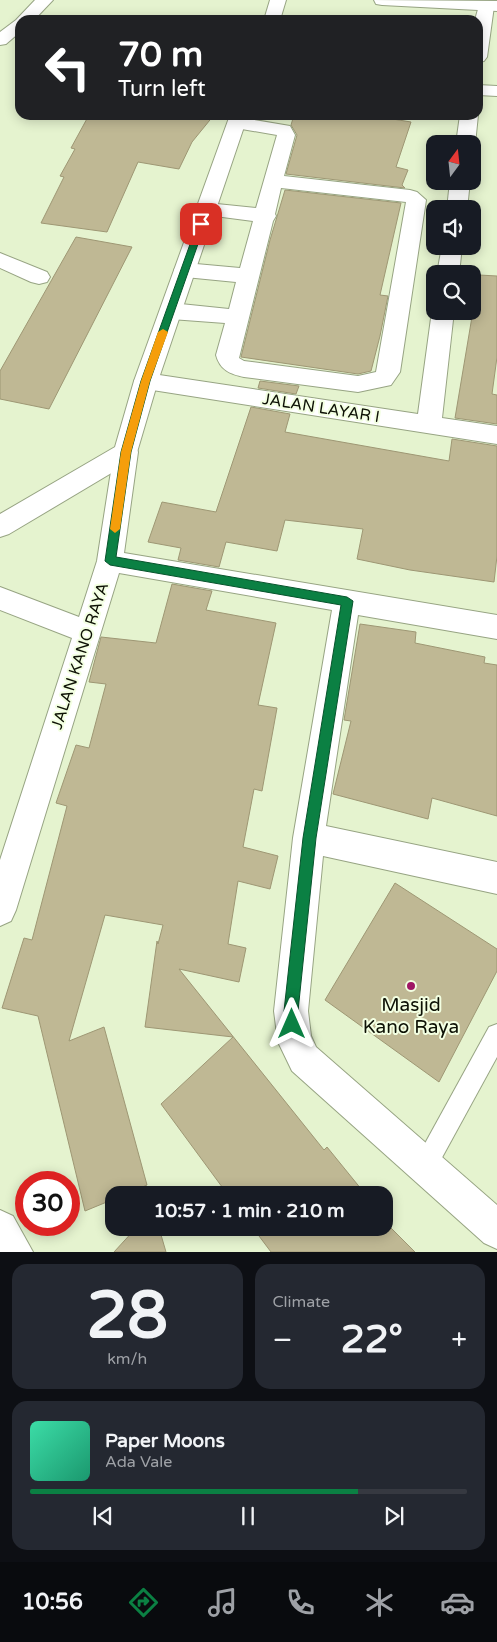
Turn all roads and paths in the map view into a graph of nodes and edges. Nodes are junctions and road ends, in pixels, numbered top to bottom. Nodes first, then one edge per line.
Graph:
1 (45, 0) edge
2 (278, 0) edge
3 (382, 0) edge
4 (492, 6) edge
5 (29, 15) edge
6 (274, 15) edge
7 (15, 28) edge
8 (483, 39) edge
9 (0, 40) edge
10 (483, 90) edge
11 (497, 90) edge
12 (238, 120) edge
13 (242, 120) edge
14 (468, 120) edge
15 (466, 135) edge
16 (273, 181) junction
17 (206, 209) junction
18 (266, 216) junction
19 (0, 260) edge
20 (185, 270) junction
21 (249, 276) junction
22 (39, 277) dead end
23 (171, 311) junction
24 (238, 317) junction
25 (442, 320) edge
26 (146, 381) junction
27 (429, 424) junction
28 (497, 435) edge
29 (126, 452) junction
30 (0, 527) edge
31 (110, 561) junction
32 (0, 598) edge
33 (347, 601) junction
34 (497, 626) edge
35 (87, 632) junction
36 (309, 838) junction
37 (497, 878) edge
38 (0, 910) edge
39 (497, 1035) edge
40 (425, 1166) junction
41 (0, 1228) edge
42 (497, 1230) edge
43 (14, 1252) edge

1 - 5 street
2 - 6 street
3 - 4 street
4 - 8 street
7 - 9 street
10 - 11 street
12 - 17 street, JALAN KANO RAYA
13 - 16 street
14 - 15 street
16 - 18 street
16 - 24 street
17 - 18 street
17 - 20 street, JALAN KANO RAYA
18 - 21 street
19 - 22 street
20 - 21 street
20 - 23 street, JALAN KANO RAYA
21 - 24 street
23 - 24 street
23 - 26 street, JALAN KANO RAYA
25 - 27 street
26 - 27 street, JALAN LAYAR I
26 - 29 street, JALAN KANO RAYA
27 - 28 street, JALAN LAYAR I
29 - 30 street
29 - 31 street, JALAN KANO RAYA
31 - 33 street
31 - 35 street, JALAN KANO RAYA
32 - 35 street
33 - 34 street
33 - 36 street
35 - 38 street, JALAN KANO RAYA
36 - 37 street
36 - 40 street
39 - 40 lane
40 - 42 street
41 - 43 street

